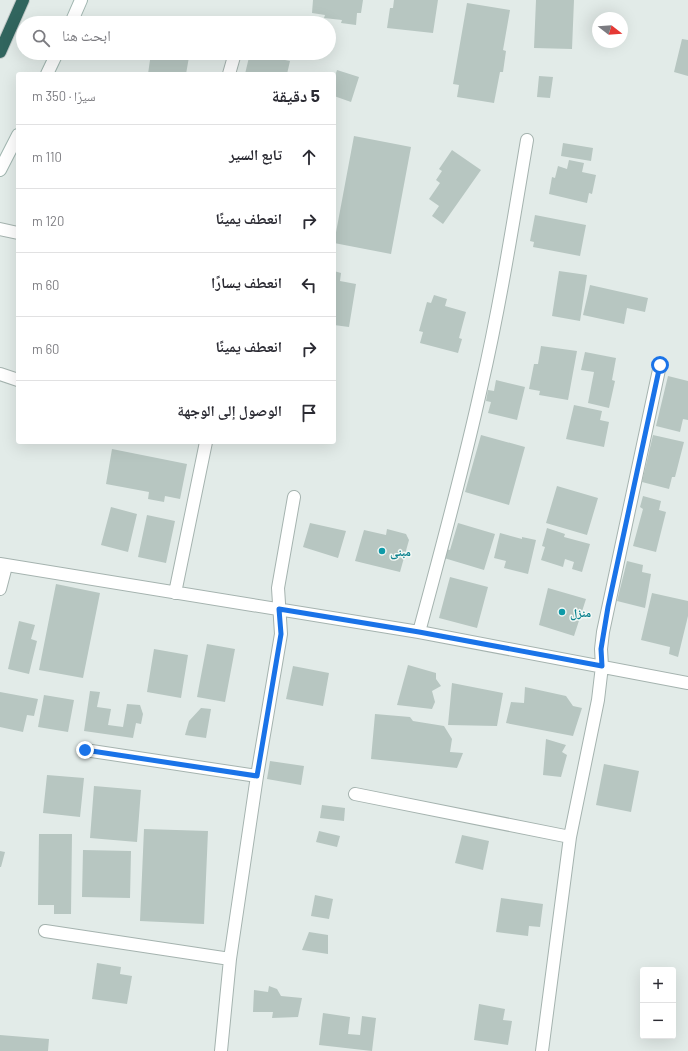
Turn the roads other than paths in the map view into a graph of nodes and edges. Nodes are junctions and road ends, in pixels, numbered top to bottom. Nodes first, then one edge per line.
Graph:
1 (23, 0) edge
2 (81, 0) edge
3 (74, 16) edge
4 (0, 52) edge
5 (54, 60) edge
6 (233, 60) edge
7 (48, 72) edge
8 (230, 72) edge
9 (16, 139) edge
10 (527, 140) dead end
11 (0, 170) edge
12 (0, 229) edge
13 (16, 233) edge
14 (660, 365) dead end
15 (0, 374) edge
16 (16, 379) edge
17 (206, 444) edge
18 (294, 497) dead end
19 (3, 565) edge
20 (0, 589) edge
21 (175, 593) junction
22 (279, 609) junction
23 (419, 632) junction
24 (602, 666) junction
25 (688, 683) edge
26 (85, 750) dead end
27 (257, 776) junction
28 (355, 794) dead end
29 (570, 837) junction
30 (45, 931) dead end
31 (230, 959) junction
32 (221, 1051) edge
33 (542, 1051) edge

1 - 4 highway
2 - 3 street
5 - 7 street
6 - 8 street
9 - 11 street
10 - 23 street
12 - 13 street
14 - 24 street
15 - 16 street
17 - 21 street
18 - 22 street
19 - 20 street
19 - 21 street
21 - 22 street
22 - 23 street
22 - 27 street
23 - 24 street
24 - 25 street
24 - 29 street
26 - 27 street
27 - 31 street
28 - 29 street
29 - 33 street
30 - 31 street
31 - 32 street

